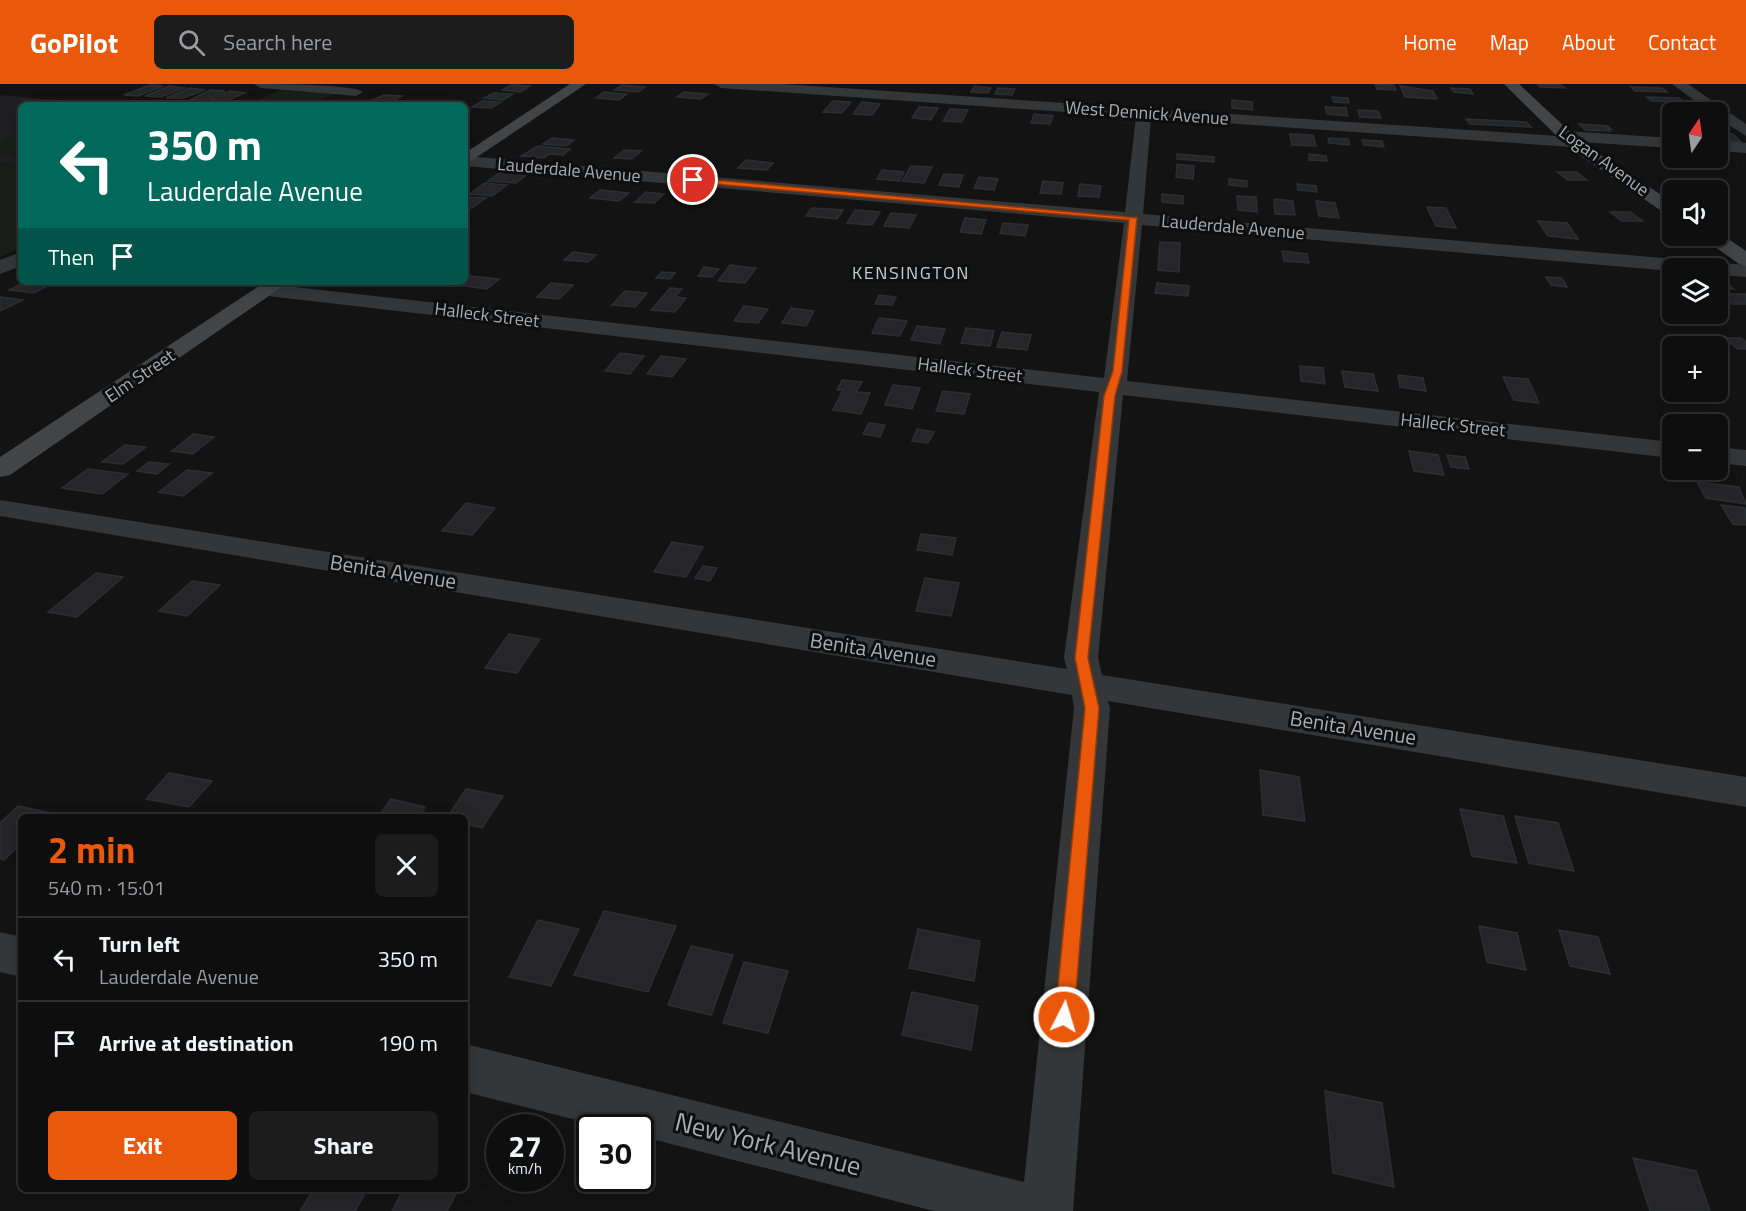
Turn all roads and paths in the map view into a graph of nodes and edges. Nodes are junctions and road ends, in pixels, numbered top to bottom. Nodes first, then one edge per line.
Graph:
1 (261, 84) edge
2 (371, 84) edge
3 (579, 84) edge
4 (721, 84) edge
5 (1508, 84) edge
6 (1679, 84) edge
7 (356, 92) junction
8 (335, 102) edge
9 (1144, 112) junction
10 (1746, 131) edge
11 (1569, 139) junction
12 (1662, 143) edge
13 (1728, 147) edge
14 (1746, 148) edge
15 (468, 158) edge
16 (468, 160) edge
17 (1662, 203) edge
18 (1133, 218) junction
19 (1725, 246) edge
20 (18, 259) edge
21 (1746, 260) edge
22 (1662, 264) edge
23 (0, 268) edge
24 (1728, 270) edge
25 (1746, 271) edge
26 (274, 286) edge
27 (1113, 386) junction
28 (1662, 449) edge
29 (1728, 456) edge
30 (1746, 458) edge
31 (0, 469) edge
32 (0, 508) edge
33 (1087, 684) junction
34 (1746, 792) edge
35 (0, 952) edge
36 (18, 956) edge
37 (468, 1069) edge
38 (1037, 1211) edge
39 (1047, 1211) edge

1 - 7 street
2 - 7 street
3 - 15 street
4 - 9 street, West Dennick Avenue
5 - 11 street, Logan Avenue
6 - 10 street
7 - 8 street
9 - 11 street, West Dennick Avenue
9 - 18 street
11 - 12 street, West Dennick Avenue
11 - 17 street, Logan Avenue
13 - 14 street
16 - 18 street, Lauderdale Avenue
18 - 22 street, Lauderdale Avenue
18 - 27 street
19 - 21 street
20 - 23 street
24 - 25 street, Lauderdale Avenue
26 - 27 street, Halleck Street
26 - 31 street, Elm Street
27 - 28 street, Halleck Street
27 - 33 street
29 - 30 street
32 - 33 street, Benita Avenue
33 - 34 street, Benita Avenue
33 - 39 street
35 - 36 street
37 - 38 street, New York Avenue

